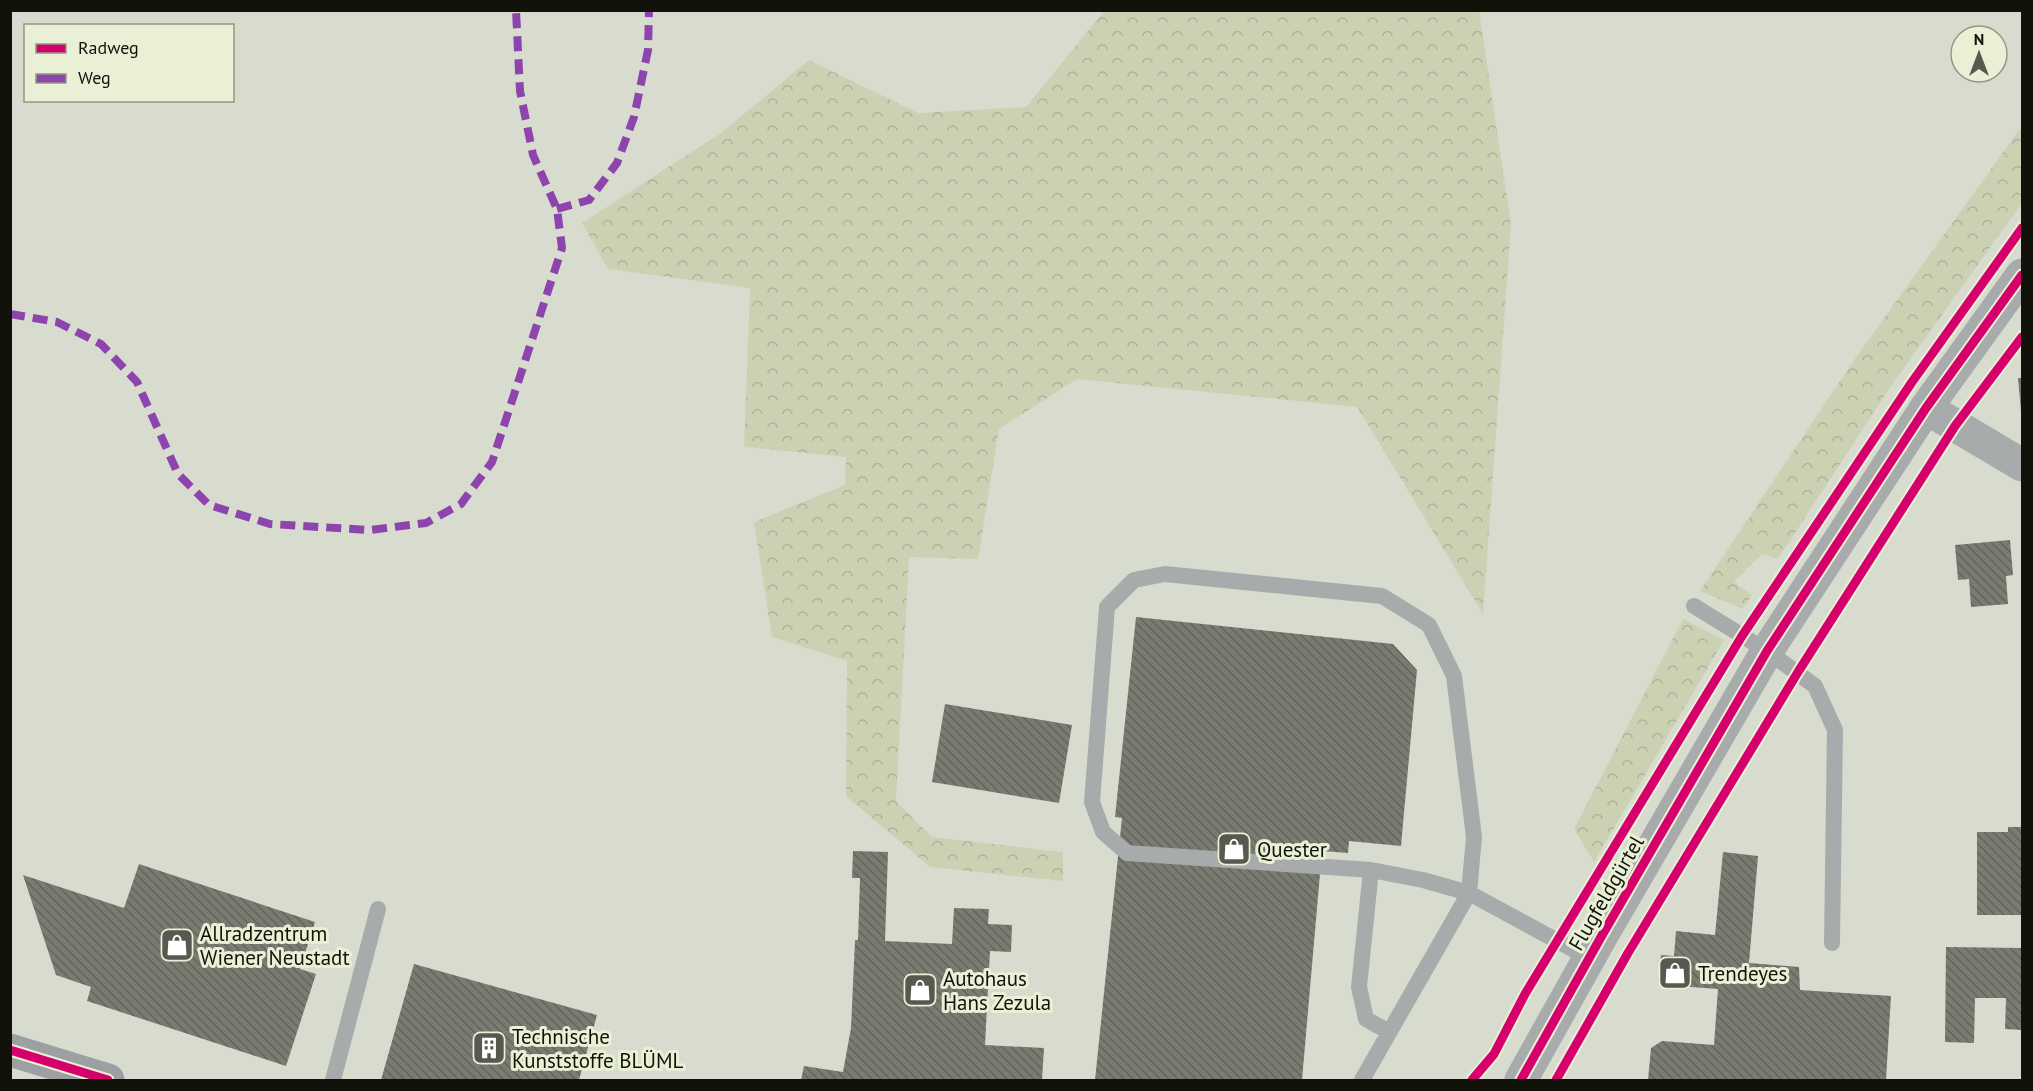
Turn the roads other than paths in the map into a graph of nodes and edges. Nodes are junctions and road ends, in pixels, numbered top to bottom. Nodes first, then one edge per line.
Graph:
1 (2022, 275) edge
2 (1926, 408) junction
3 (2022, 465) edge
4 (1694, 606) dead end
5 (1767, 651) junction
6 (1371, 870) junction
7 (1469, 893) junction
8 (378, 909) dead end
9 (1832, 943) dead end
10 (1589, 958) junction
11 (1389, 1032) junction
12 (10, 1050) edge
13 (108, 1080) edge
14 (333, 1080) edge
15 (1362, 1080) edge
16 (1521, 1080) edge

1 - 2 street, Flugfeldgürtel
2 - 3 street
2 - 5 street, Flugfeldgürtel
4 - 5 lane
5 - 9 lane
5 - 10 street, Flugfeldgürtel
6 - 7 lane
6 - 7 lane
6 - 11 lane
7 - 10 lane
7 - 11 lane
8 - 14 lane
10 - 16 street, Flugfeldgürtel
11 - 15 lane
12 - 13 main road

